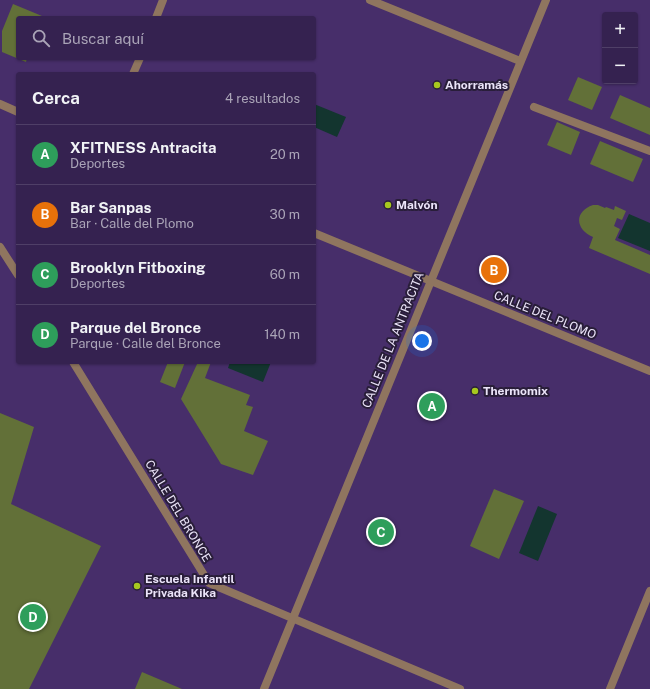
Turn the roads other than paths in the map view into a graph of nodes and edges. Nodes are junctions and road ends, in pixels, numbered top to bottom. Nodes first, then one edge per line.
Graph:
1 (163, 0) edge
2 (370, 0) edge
3 (546, 0) edge
4 (157, 16) edge
5 (139, 60) edge
6 (520, 61) junction
7 (134, 72) edge
8 (0, 104) edge
9 (534, 108) dead end
10 (16, 111) edge
11 (650, 151) edge
12 (316, 234) edge
13 (0, 247) edge
14 (16, 272) edge
15 (430, 280) junction
16 (73, 364) edge
17 (650, 371) edge
18 (650, 591) edge
19 (292, 620) junction
20 (264, 689) edge
21 (460, 689) edge
22 (610, 689) edge

1 - 4 street
2 - 6 street
3 - 6 street, CALLE DE LA ANTRACITA
5 - 7 street
6 - 15 street, CALLE DE LA ANTRACITA
8 - 10 street
9 - 11 street
12 - 15 street, CALLE DEL PLOMO
13 - 14 street
15 - 17 street, CALLE DEL PLOMO
15 - 19 street, CALLE DE LA ANTRACITA
16 - 19 street, CALLE DEL BRONCE
18 - 22 street
19 - 20 street, CALLE DE LA ANTRACITA
19 - 21 street, CALLE DEL BRONCE

